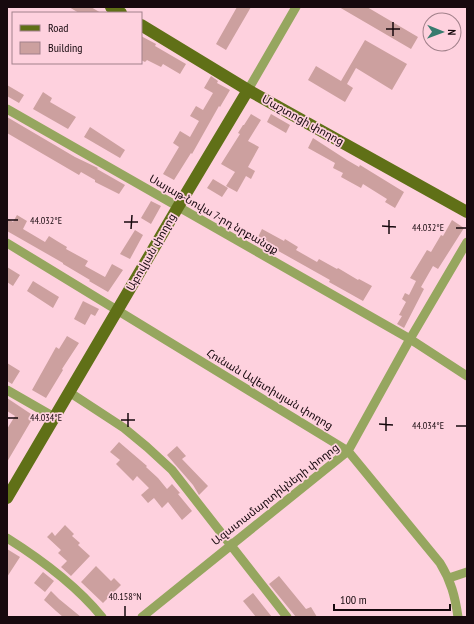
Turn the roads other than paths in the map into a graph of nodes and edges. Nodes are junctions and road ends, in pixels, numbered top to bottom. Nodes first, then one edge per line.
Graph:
1 (296, 7) edge
2 (142, 26) edge
3 (248, 90) junction
4 (7, 109) edge
5 (178, 207) junction
6 (467, 212) edge
7 (467, 242) edge
8 (7, 243) edge
9 (117, 310) junction
10 (410, 339) junction
11 (467, 376) edge
12 (7, 390) edge
13 (69, 392) junction
14 (54, 417) junction
15 (348, 451) junction
16 (7, 498) edge
17 (7, 538) edge
18 (231, 544) junction
19 (467, 572) edge
20 (449, 578) junction
21 (102, 617) edge
22 (142, 617) edge
23 (287, 617) edge
24 (458, 617) edge

1 - 3 street, Աբովյան փողոց
2 - 3 main road, Մաշտոցի փողոց
3 - 5 main road, Աբովյան փողոց
3 - 6 main road, Մաշտոցի փողոց
4 - 5 street, Սայաթ-Նովա 7-րդ նրբանցք
5 - 9 main road, Աբովյան փողոց
5 - 10 street, Սայաթ-Նովա 7-րդ նրբանցք
7 - 10 street, Ազատամարտիկների փողոց
8 - 9 street, Հունան Ավետիսյան փողոց
9 - 13 main road, Աբովյան փողոց
9 - 15 street, Հունան Ավետիսյան փողոց
10 - 11 street, Սայաթ-Նովա 7-րդ նրբանցք
10 - 15 street, Ազատամարտիկների փողոց
12 - 14 street
13 - 14 main road, Աբովյան փողոց
13 - 18 street
14 - 16 main road, Աբովյան փողոց
15 - 18 street, Ազատամարտիկների փողոց
15 - 20 street, Հունան Ավետիսյան փողոց
17 - 21 street
18 - 22 street, Ազատամարտիկների փողոց
18 - 23 street
19 - 20 street
20 - 24 street, Հունան Ավետիսյան փողոց

